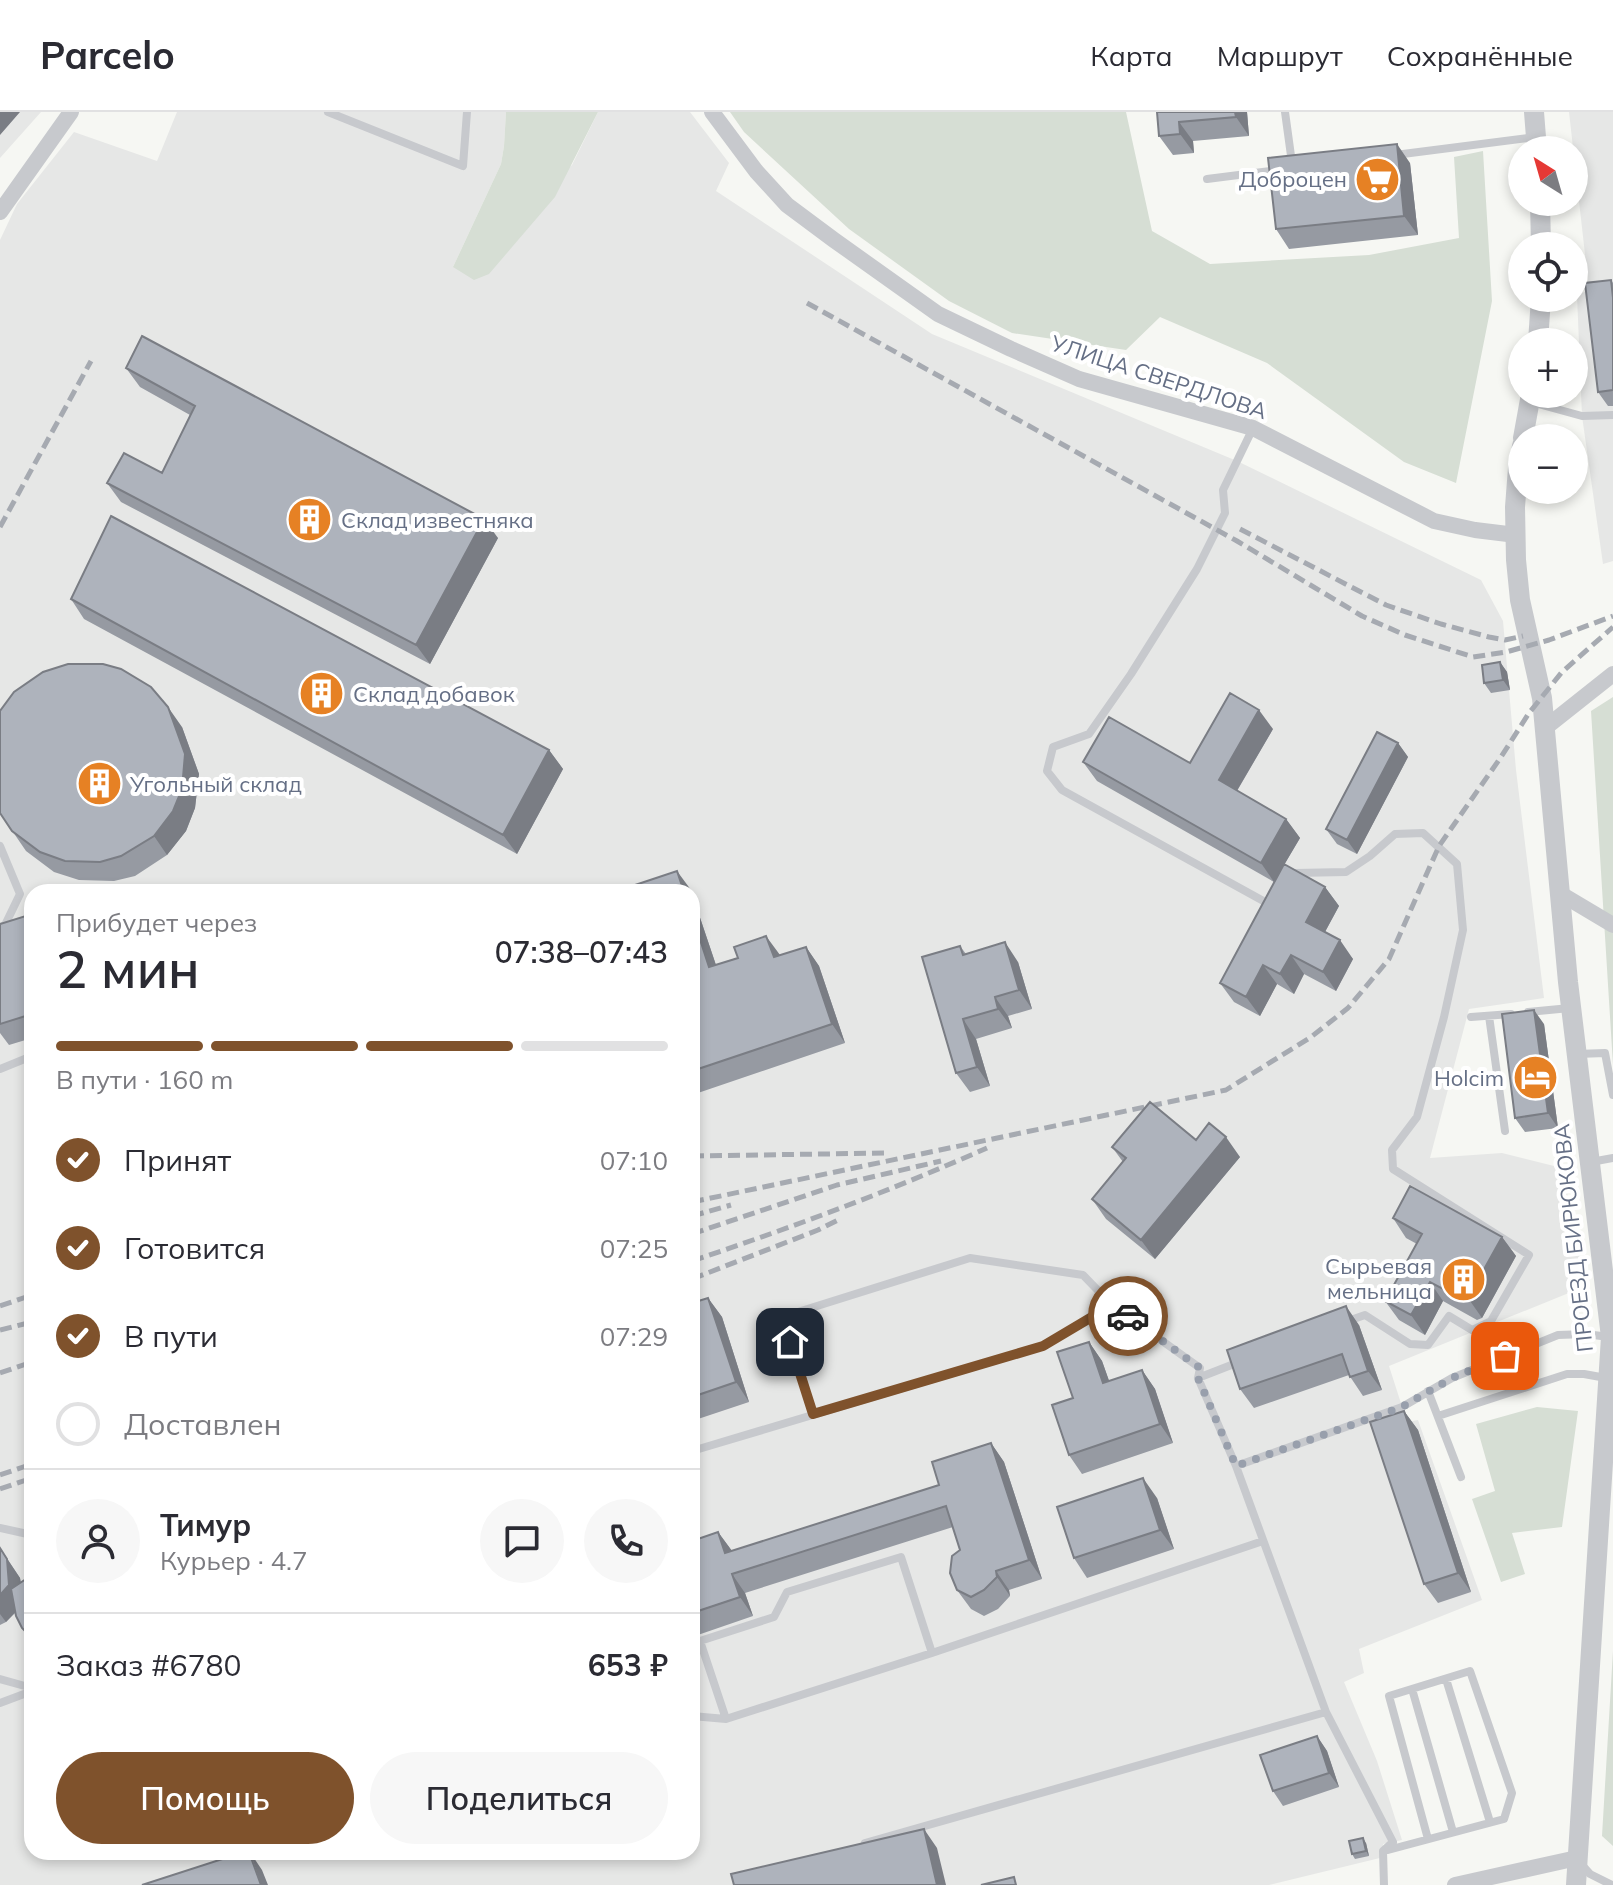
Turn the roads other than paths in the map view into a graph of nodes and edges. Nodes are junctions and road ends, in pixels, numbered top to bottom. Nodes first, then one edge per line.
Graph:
1 (71, 112) edge
2 (328, 112) edge
3 (467, 112) edge
4 (712, 112) edge
5 (1285, 112) edge
6 (1534, 112) edge
7 (1536, 136) edge
8 (1508, 146) edge
9 (1387, 156) edge
10 (1207, 179) dead end
11 (0, 212) edge
12 (1559, 408) edge
13 (1613, 415) edge
14 (1253, 428) junction
15 (1517, 504) edge
16 (1516, 535) junction
17 (1613, 674) edge
18 (1545, 728) junction
19 (0, 846) edge
20 (1287, 885) edge
21 (1561, 894) junction
22 (1279, 898) edge
23 (1613, 925) edge
24 (0, 927) edge
25 (1571, 1008) junction
26 (1489, 1016) junction
27 (1471, 1017) dead end
28 (1577, 1054) junction
29 (24, 1059) edge
30 (0, 1069) edge
31 (1613, 1095) edge
32 (1505, 1131) dead end
33 (1613, 1158) edge
34 (1590, 1162) junction
35 (1112, 1305) junction
36 (1337, 1325) edge
37 (1612, 1338) edge
38 (1254, 1357) edge
39 (1198, 1378) junction
40 (1609, 1378) junction
41 (1428, 1391) junction
42 (813, 1414) junction
43 (1438, 1416) junction
44 (700, 1449) edge
45 (1236, 1466) junction
46 (1461, 1477) dead end
47 (0, 1528) edge
48 (24, 1533) edge
49 (1263, 1541) junction
50 (932, 1653) junction
51 (0, 1679) edge
52 (1446, 1679) junction
53 (24, 1687) edge
54 (1412, 1689) junction
55 (24, 1693) edge
56 (0, 1703) edge
57 (1326, 1712) junction
58 (700, 1717) edge
59 (726, 1719) junction
60 (1490, 1822) junction
61 (1453, 1832) junction
62 (1428, 1839) junction
63 (851, 1847) edge
64 (1383, 1851) junction
65 (1577, 1858) junction
66 (1384, 1885) edge
67 (1455, 1885) edge
68 (1576, 1885) edge
69 (1612, 1885) edge

1 - 11 street
2 - 3 lane
4 - 14 street, УЛИЦА СВЕРДЛОВА
5 - 10 lane
6 - 7 street
8 - 9 lane
12 - 13 lane
14 - 16 street, УЛИЦА СВЕРДЛОВА
14 - 22 lane
15 - 16 street, ПРОЕЗД БИРЮКОВА
16 - 18 street, ПРОЕЗД БИРЮКОВА
17 - 18 street
18 - 21 street, ПРОЕЗД БИРЮКОВА
19 - 24 lane
20 - 36 lane
21 - 23 street
21 - 25 street, ПРОЕЗД БИРЮКОВА
25 - 26 lane
25 - 28 street, ПРОЕЗД БИРЮКОВА
26 - 27 lane
26 - 32 lane
28 - 31 lane
28 - 34 street, ПРОЕЗД БИРЮКОВА
29 - 30 lane
33 - 34 lane
34 - 37 street, ПРОЕЗД БИРЮКОВА
35 - 39 lane
35 - 42 lane
35 - 42 lane
37 - 40 street, ПРОЕЗД БИРЮКОВА
37 - 41 lane
38 - 39 lane
39 - 45 lane
40 - 43 lane
40 - 65 street, ПРОЕЗД БИРЮКОВА
41 - 43 lane
41 - 45 lane
42 - 44 lane
43 - 46 lane
45 - 49 lane
47 - 48 lane
49 - 50 lane
49 - 57 lane
50 - 59 lane
50 - 59 lane
51 - 53 lane
52 - 54 lane
52 - 60 lane
52 - 60 lane
54 - 61 lane
54 - 62 lane
55 - 56 lane
57 - 63 lane
57 - 64 lane
58 - 59 lane
60 - 61 lane
61 - 62 lane
62 - 64 lane
64 - 66 lane
65 - 67 street
65 - 68 street, ПРОЕЗД БИРЮКОВА
65 - 69 lane

